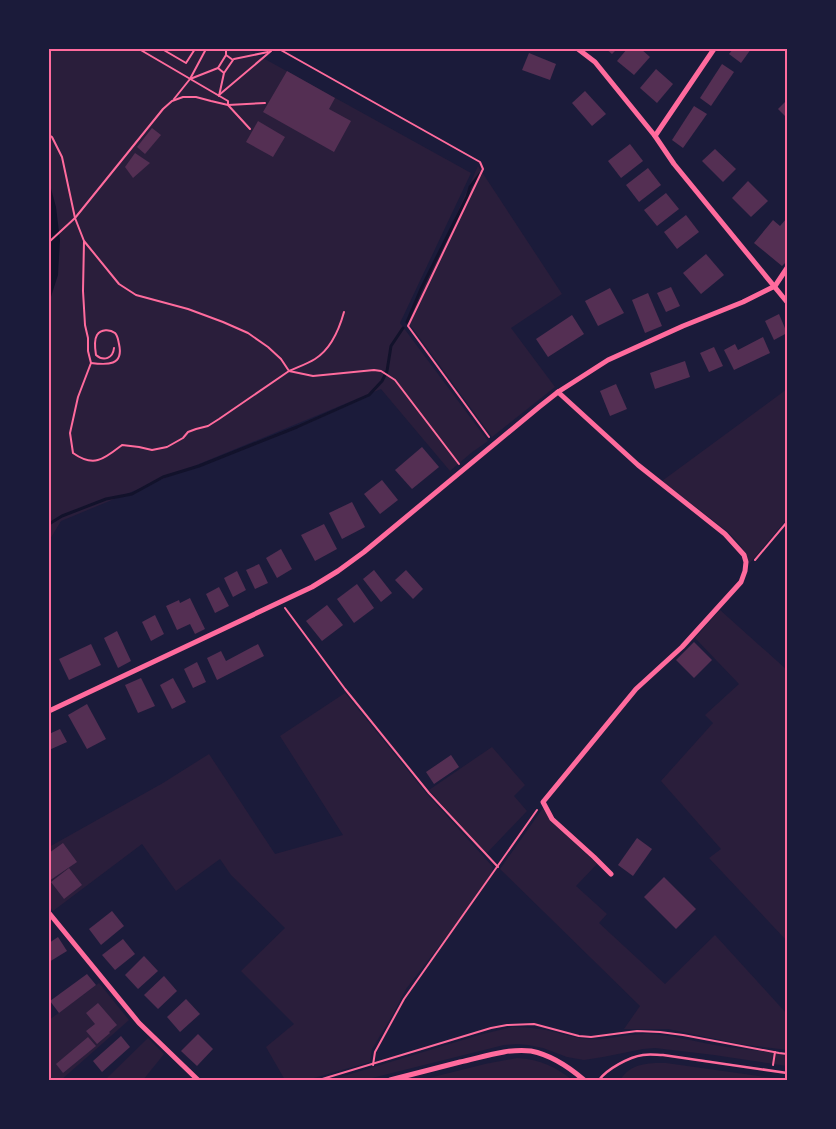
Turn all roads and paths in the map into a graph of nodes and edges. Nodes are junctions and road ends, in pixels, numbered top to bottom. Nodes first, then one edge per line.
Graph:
1 (139, 49) edge
2 (162, 49) edge
3 (195, 49) edge
4 (202, 49) edge
5 (226, 49) edge
6 (266, 49) edge
7 (279, 49) edge
8 (578, 49) edge
9 (714, 49) edge
10 (206, 50) edge
11 (271, 51) junction
12 (226, 55) junction
13 (233, 60) junction
14 (218, 68) junction
15 (224, 73) junction
16 (190, 79) junction
17 (219, 96) junction
18 (172, 101) junction
19 (265, 104) dead end
20 (228, 105) junction
21 (250, 129) dead end
22 (49, 135) edge
23 (655, 136) junction
24 (75, 218) junction
25 (49, 242) edge
26 (84, 242) junction
27 (787, 268) edge
28 (775, 286) junction
29 (787, 302) edge
30 (344, 312) dead end
31 (114, 348) dead end
32 (102, 358) junction
33 (91, 363) junction
34 (102, 364) junction
35 (289, 371) junction
36 (558, 392) junction
37 (494, 444) junction
38 (463, 470) junction
39 (787, 522) edge
40 (745, 571) junction
41 (281, 602) junction
42 (49, 711) edge
43 (543, 802) junction
44 (498, 867) junction
45 (611, 874) dead end
46 (49, 913) edge
47 (775, 1052) junction
48 (787, 1054) edge
49 (373, 1065) junction
50 (772, 1071) junction
51 (787, 1073) edge
52 (198, 1080) edge
53 (320, 1080) edge
54 (390, 1080) edge
55 (584, 1080) edge
56 (599, 1080) edge

1 - 16 path
2 - 3 path
4 - 10 path
5 - 12 path
6 - 11 path
7 - 37 path
8 - 23 street
9 - 23 street
10 - 16 path
11 - 13 path
11 - 17 path
12 - 13 path
12 - 14 path
13 - 15 path
14 - 15 path
14 - 16 path
15 - 17 path
16 - 17 path
16 - 18 path
17 - 20 path
18 - 20 path
18 - 24 path
19 - 20 path
20 - 21 path
22 - 24 path
23 - 28 street
24 - 25 path
24 - 26 path
26 - 33 path
26 - 35 path
27 - 28 street
28 - 29 street
28 - 36 street
30 - 35 path
31 - 32 path
32 - 34 path
32 - 34 path
33 - 34 path
33 - 35 path
35 - 38 path
36 - 37 street
36 - 40 street
37 - 38 street
38 - 41 street
39 - 40 path
40 - 43 street
41 - 42 street
41 - 44 path
43 - 44 path
43 - 45 street
44 - 49 path
46 - 52 street
47 - 48 path
47 - 49 path
47 - 50 path
49 - 53 path
50 - 51 lane
50 - 56 lane
54 - 55 street

